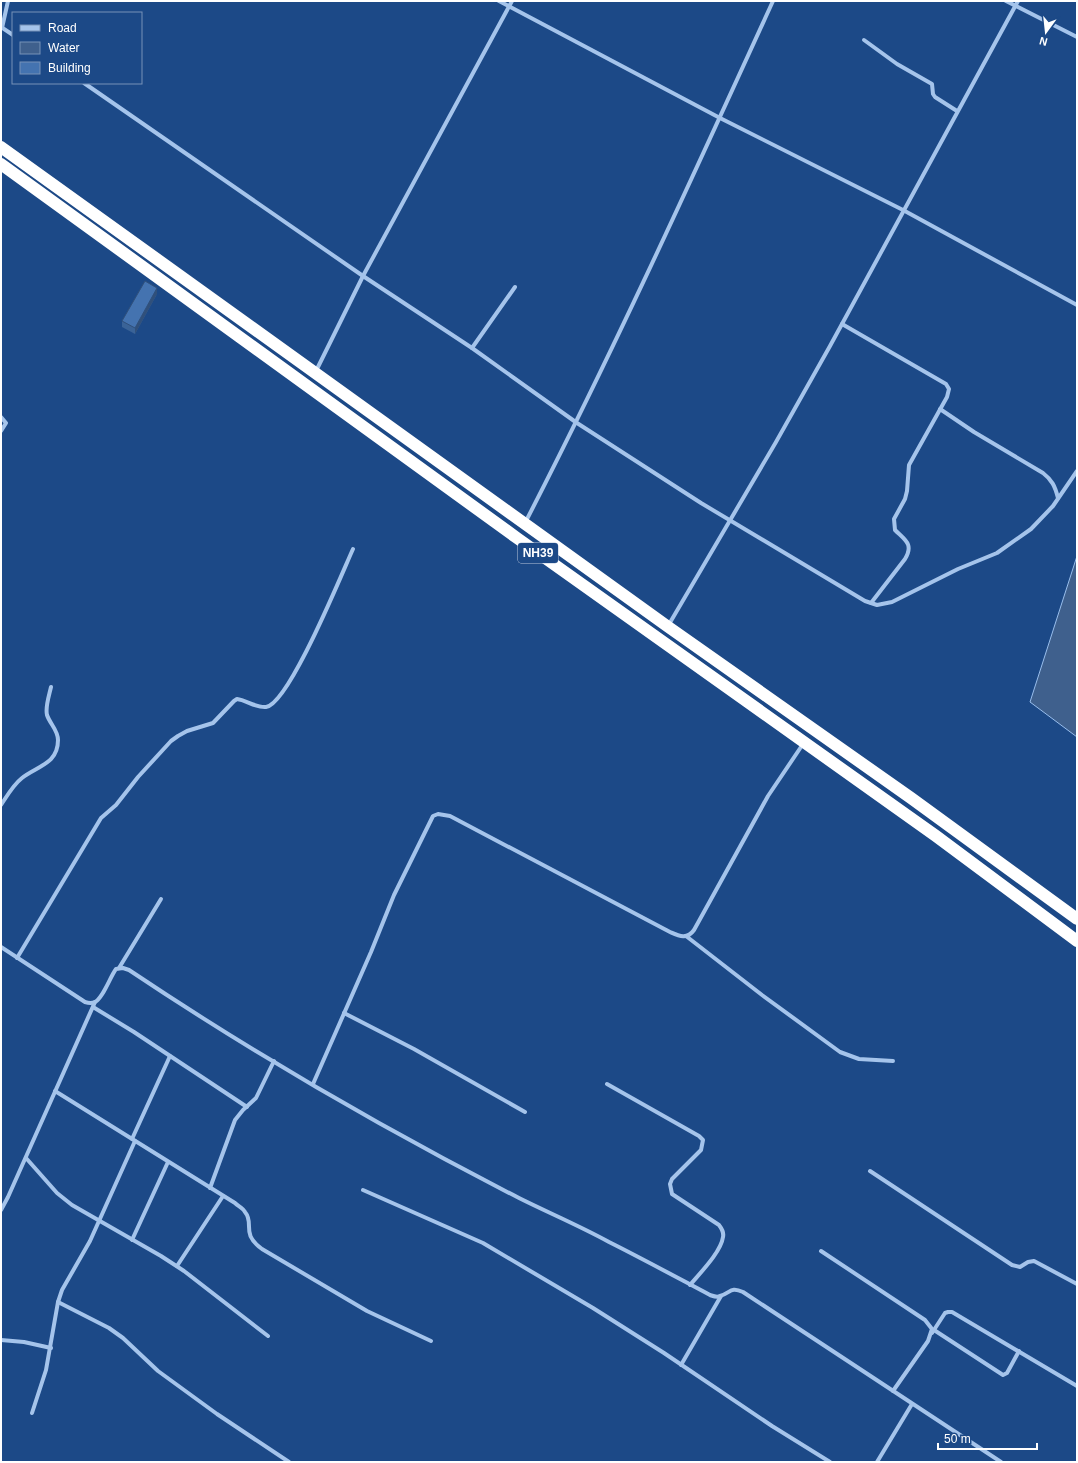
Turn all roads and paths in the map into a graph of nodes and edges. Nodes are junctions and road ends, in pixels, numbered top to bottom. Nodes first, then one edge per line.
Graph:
1 (8, 1) edge
2 (500, 1) edge
3 (512, 1) edge
4 (773, 1) edge
5 (1006, 1) edge
6 (1018, 1) edge
7 (510, 6) junction
8 (1015, 6) junction
9 (2, 27) edge
10 (12, 34) edge
11 (1077, 37) edge
12 (864, 40) dead end
13 (85, 84) edge
14 (957, 111) junction
15 (720, 118) junction
16 (1, 147) edge
17 (1, 164) edge
18 (903, 210) junction
19 (363, 276) junction
20 (515, 287) dead end
21 (1077, 305) edge
22 (842, 324) junction
23 (472, 348) junction
24 (315, 373) junction
25 (940, 409) junction
26 (1, 417) edge
27 (577, 422) junction
28 (1, 431) edge
29 (1077, 471) edge
30 (1058, 498) junction
31 (730, 519) junction
32 (525, 524) junction
33 (353, 549) dead end
34 (871, 603) junction
35 (667, 626) junction
36 (51, 688) dead end
37 (805, 742) junction
38 (1, 805) edge
39 (161, 899) dead end
40 (1077, 919) edge
41 (686, 936) junction
42 (1077, 941) edge
43 (1, 947) edge
44 (17, 958) junction
45 (119, 968) junction
46 (95, 1002) junction
47 (93, 1007) junction
48 (344, 1013) junction
49 (170, 1056) junction
50 (274, 1061) junction
51 (892, 1061) dead end
52 (312, 1084) junction
53 (608, 1084) dead end
54 (55, 1092) junction
55 (247, 1107) junction
56 (525, 1112) dead end
57 (134, 1140) junction
58 (26, 1158) junction
59 (168, 1162) junction
60 (870, 1171) dead end
61 (210, 1188) junction
62 (363, 1190) dead end
63 (224, 1196) junction
64 (1, 1210) edge
65 (99, 1220) junction
66 (132, 1240) junction
67 (821, 1251) dead end
68 (177, 1266) junction
69 (1077, 1284) edge
70 (690, 1285) junction
71 (721, 1296) junction
72 (58, 1302) junction
73 (932, 1332) junction
74 (268, 1336) dead end
75 (1, 1340) edge
76 (431, 1341) dead end
77 (51, 1348) junction
78 (1019, 1351) junction
79 (681, 1364) junction
80 (1077, 1386) edge
81 (893, 1391) junction
82 (912, 1404) junction
83 (32, 1413) dead end
84 (289, 1462) edge
85 (830, 1462) edge
86 (877, 1462) edge
87 (1001, 1462) edge

1 - 9 street
2 - 7 street
3 - 7 street
4 - 15 street
5 - 8 street
6 - 8 street
7 - 15 street
7 - 19 street
8 - 11 street
8 - 14 street
9 - 10 street
12 - 14 street
13 - 19 street
14 - 18 street
15 - 18 street
15 - 27 street
16 - 24 highway, NH39
17 - 37 highway, NH39
18 - 21 street
18 - 22 street
19 - 23 street
19 - 24 street
20 - 23 street
22 - 25 street
22 - 31 street
23 - 27 street
24 - 32 highway, NH39
25 - 30 street
25 - 34 street
26 - 28 street
27 - 31 street
27 - 32 street
29 - 30 street
30 - 34 street
31 - 34 street
31 - 35 street
32 - 35 highway, NH39
33 - 44 street
35 - 40 highway, NH39
36 - 38 street
37 - 41 street
37 - 42 highway, NH39
39 - 45 street
41 - 48 street
41 - 51 street
43 - 44 street
44 - 46 street
45 - 46 street
45 - 50 street
46 - 47 street
47 - 49 street
47 - 54 street
48 - 52 street
48 - 56 street
49 - 55 street
49 - 57 street
50 - 52 street
50 - 55 street
52 - 70 street
53 - 70 street
54 - 57 street
54 - 58 street
55 - 61 street
57 - 59 street
57 - 65 street
58 - 64 street
58 - 65 street
59 - 61 street
59 - 66 street
60 - 69 street
61 - 63 street
62 - 79 street
63 - 68 street
63 - 76 street
65 - 66 street
65 - 72 street
66 - 68 street
67 - 73 street
68 - 74 street
70 - 71 street
71 - 79 street
71 - 81 street
72 - 77 street
72 - 84 street
73 - 78 street
73 - 78 street
73 - 81 street
75 - 77 street
77 - 83 street
78 - 80 street
79 - 85 street
81 - 82 street
82 - 86 street
82 - 87 street

